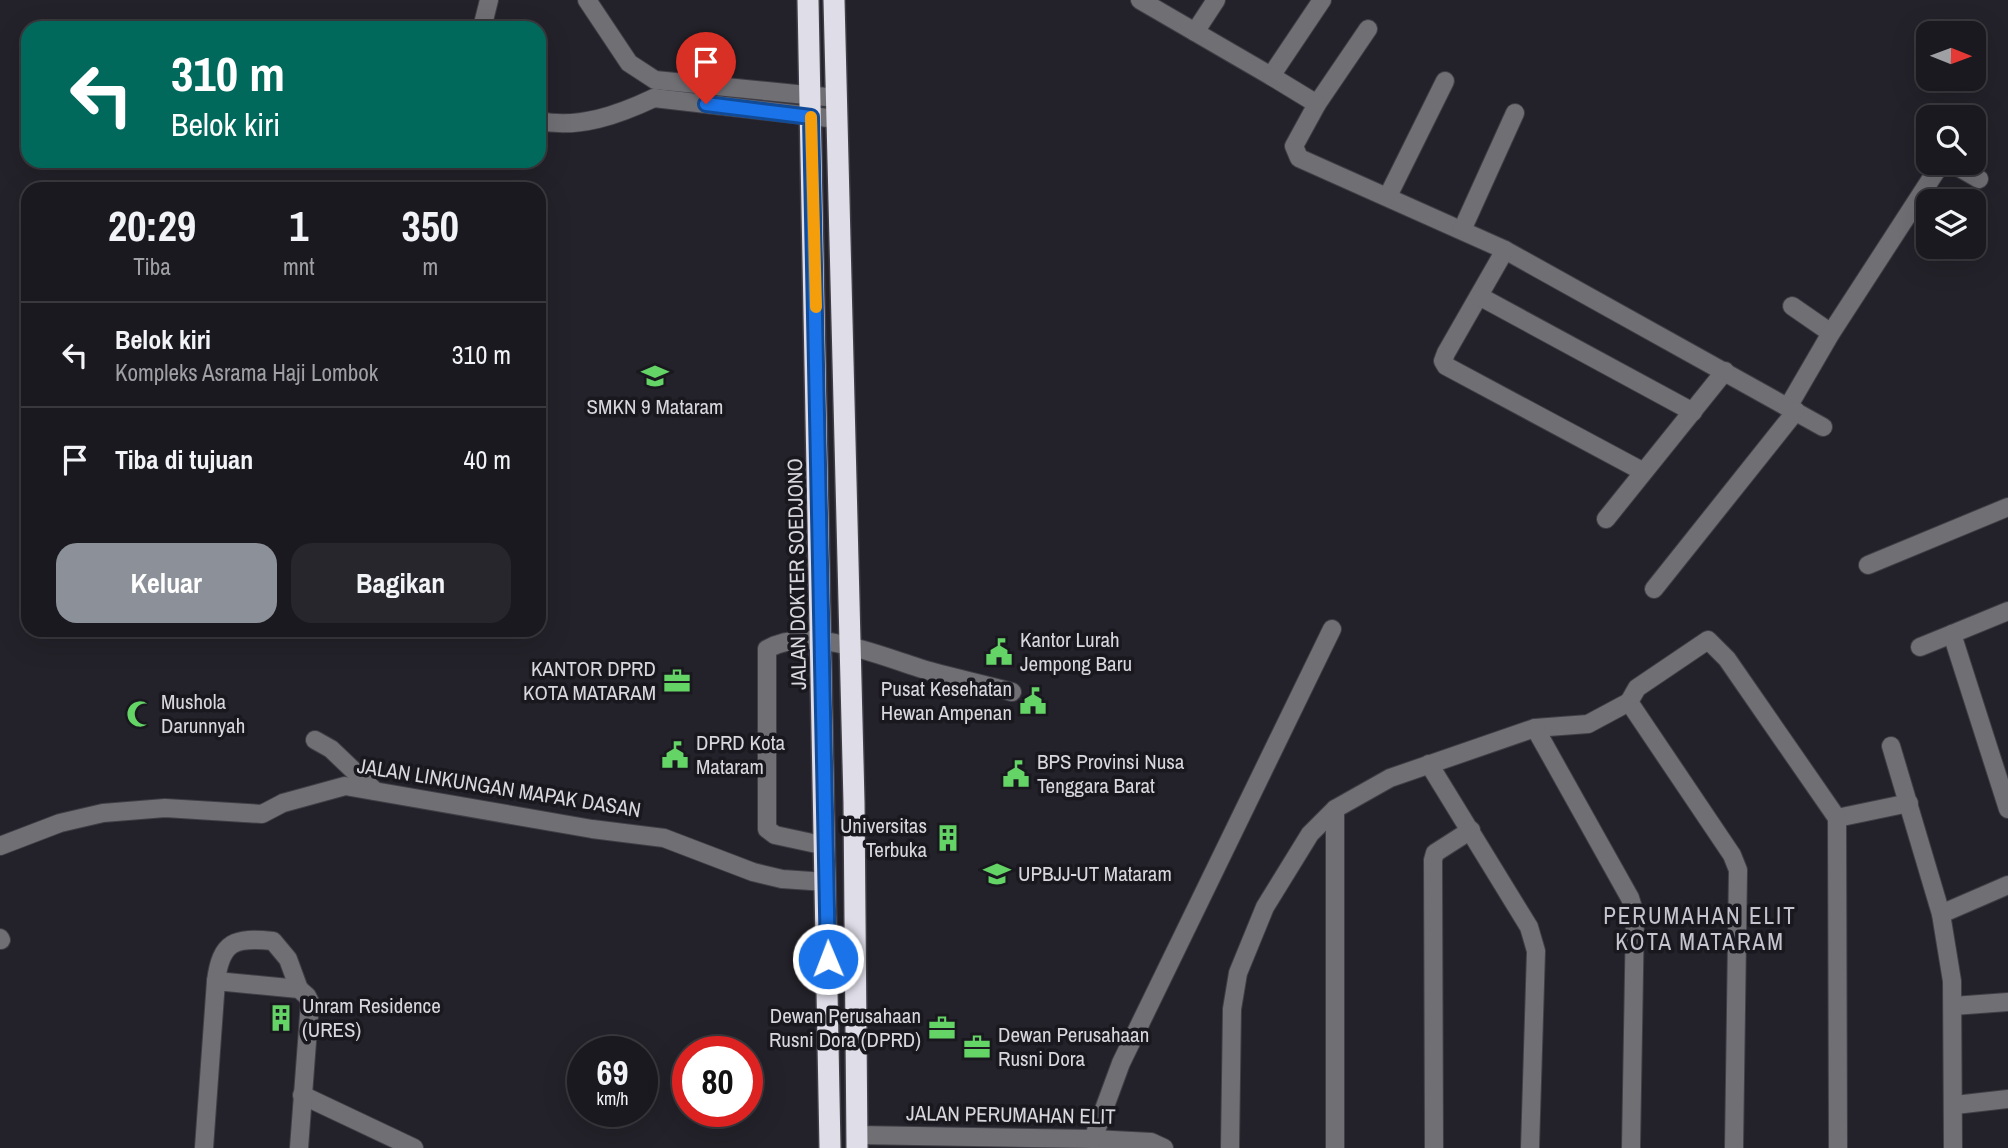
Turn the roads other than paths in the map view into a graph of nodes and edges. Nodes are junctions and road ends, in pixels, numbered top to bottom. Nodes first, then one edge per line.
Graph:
1 (489, 0) edge
2 (587, 0) edge
3 (808, 0) edge
4 (834, 0) edge
5 (1140, 0) edge
6 (1216, 0) edge
7 (1322, 0) edge
8 (484, 21) edge
9 (1367, 29) dead end
10 (1195, 32) junction
11 (1271, 76) junction
12 (655, 80) junction
13 (1445, 81) dead end
14 (811, 94) junction
15 (837, 97) junction
16 (654, 99) junction
17 (1317, 104) junction
18 (1515, 114) dead end
19 (811, 117) junction
20 (837, 119) junction
21 (546, 122) edge
22 (1979, 179) dead end
23 (1388, 196) junction
24 (1462, 230) junction
25 (1505, 250) junction
26 (1479, 296) junction
27 (1792, 306) dead end
28 (1831, 332) junction
29 (1725, 371) junction
30 (1792, 409) junction
31 (1693, 412) junction
32 (1823, 427) dead end
33 (1642, 471) junction
34 (2008, 507) edge
35 (1606, 519) dead end
36 (1868, 565) dead end
37 (1654, 589) dead end
38 (2008, 611) edge
39 (1332, 629) dead end
40 (1952, 634) junction
41 (822, 643) junction
42 (849, 644) junction
43 (1920, 647) dead end
44 (1012, 692) dead end
45 (1629, 702) junction
46 (1535, 728) junction
47 (315, 740) dead end
48 (1891, 746) dead end
49 (1429, 764) junction
50 (375, 791) junction
51 (1909, 803) junction
52 (1335, 809) junction
53 (2008, 809) edge
54 (1837, 818) junction
55 (1471, 830) junction
56 (0, 846) edge
57 (826, 846) junction
58 (827, 882) junction
59 (2008, 885) edge
60 (1941, 914) junction
61 (216, 981) junction
62 (299, 989) junction
63 (2008, 1002) edge
64 (1953, 1006) junction
65 (302, 1095) junction
66 (2008, 1099) edge
67 (1955, 1105) junction
68 (1093, 1139) junction
69 (383, 1141) edge
70 (857, 1141) edge
71 (204, 1148) edge
72 (299, 1148) edge
73 (414, 1148) edge
74 (830, 1148) edge
75 (1164, 1148) edge
76 (1230, 1148) edge
77 (1335, 1148) edge
78 (1434, 1148) edge
79 (1530, 1148) edge
80 (1631, 1148) edge
81 (1734, 1148) edge
82 (1838, 1148) edge
83 (1953, 1148) edge

1 - 8 street
2 - 12 street
3 - 14 highway, JALAN DOKTER SOEDJONO
4 - 15 highway
5 - 10 street
6 - 10 street
7 - 11 street
9 - 17 street
10 - 11 street
11 - 17 street
12 - 14 street
12 - 16 street
13 - 23 street
14 - 15 street
14 - 19 highway, JALAN DOKTER SOEDJONO
15 - 20 highway
16 - 19 street
16 - 21 street
17 - 23 street
18 - 24 street
19 - 20 street
19 - 41 highway, JALAN DOKTER SOEDJONO
20 - 42 highway
22 - 28 street
23 - 24 street
24 - 25 street
25 - 26 street
25 - 29 street
26 - 31 street
26 - 33 street
27 - 28 street
28 - 30 street
29 - 30 street
29 - 31 street
30 - 32 street
30 - 37 street
31 - 33 street
33 - 35 street
34 - 36 street
38 - 40 street
39 - 68 street
40 - 43 street
40 - 53 street
41 - 42 street
41 - 57 highway, JALAN DOKTER SOEDJONO
41 - 57 street
42 - 44 street
42 - 70 highway
45 - 46 street
45 - 54 street
45 - 81 street
46 - 49 street
46 - 80 street
47 - 50 street
48 - 51 street
49 - 52 street
49 - 55 street
50 - 56 street, JALAN LINKUNGAN MAPAK DASAN
50 - 58 street, JALAN LINKUNGAN MAPAK DASAN
51 - 54 street
51 - 60 street
52 - 76 street
52 - 77 street
54 - 82 street
55 - 78 street
55 - 79 street
57 - 58 highway, JALAN DOKTER SOEDJONO
58 - 74 highway, JALAN DOKTER SOEDJONO
59 - 60 street
60 - 64 street
61 - 62 street
61 - 62 street
61 - 71 street
62 - 65 street
63 - 64 street
64 - 67 street
65 - 69 street
65 - 72 street
66 - 67 street
67 - 83 street
68 - 70 street, JALAN PERUMAHAN ELIT
68 - 75 street, JALAN PERUMAHAN ELIT
69 - 73 street

